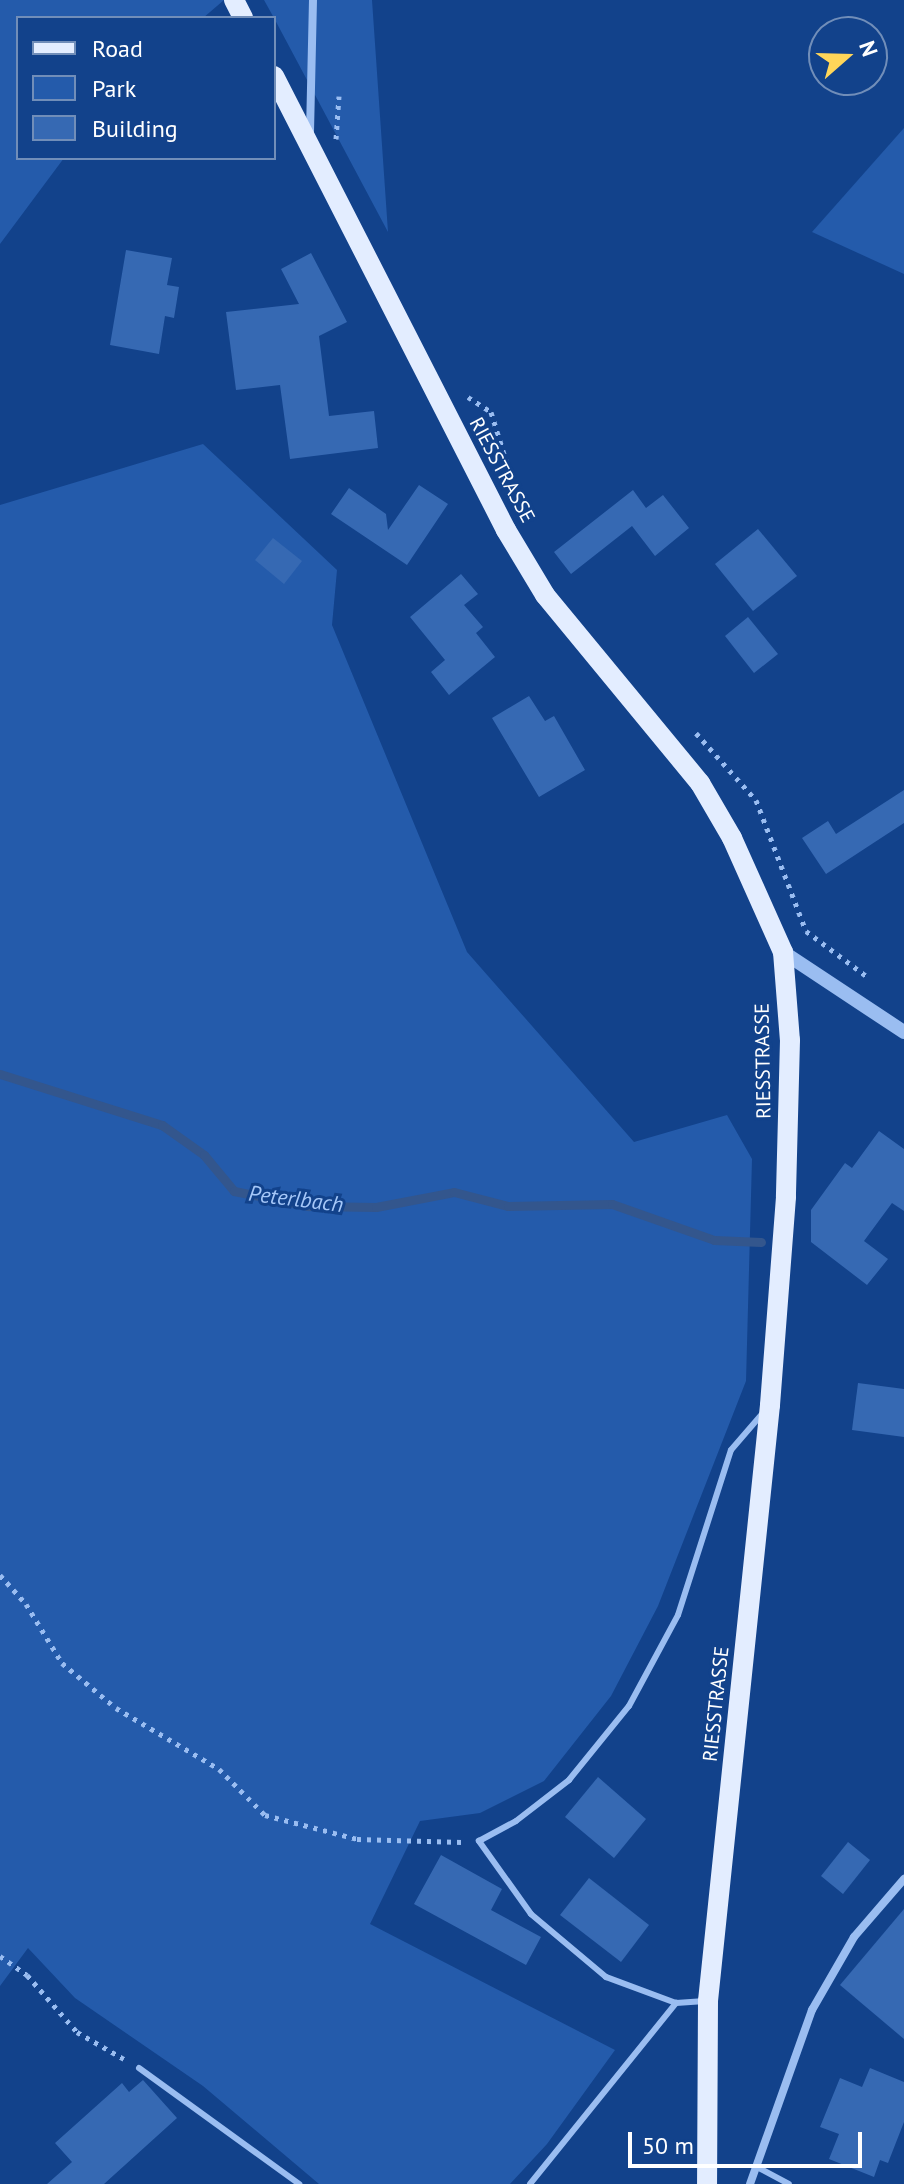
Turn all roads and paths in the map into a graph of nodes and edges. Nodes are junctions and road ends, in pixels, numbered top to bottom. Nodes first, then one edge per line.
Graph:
1 (313, 0) edge
2 (276, 80) edge
3 (339, 96) dead end
4 (310, 149) junction
5 (334, 154) dead end
6 (461, 393) dead end
7 (514, 488) dead end
8 (692, 730) dead end
9 (783, 952) junction
10 (881, 987) dead end
11 (904, 1032) edge
12 (770, 1405) junction
13 (0, 1575) edge
14 (479, 1841) junction
15 (904, 1879) edge
16 (0, 1956) edge
17 (708, 2001) junction
18 (676, 2003) junction
19 (139, 2068) joint
20 (757, 2167) junction
21 (299, 2184) edge
22 (530, 2184) edge
23 (707, 2184) edge
24 (750, 2184) edge
25 (789, 2184) edge

1 - 4 street
2 - 4 main road, RIESSTRASSE
3 - 5 path
4 - 9 main road, RIESSTRASSE
6 - 7 path
8 - 10 path
9 - 11 street
9 - 12 main road, RIESSTRASSE
12 - 14 lane
12 - 17 main road, RIESSTRASSE
13 - 14 path
14 - 18 lane
15 - 20 street
16 - 19 path
17 - 18 lane
17 - 23 main road, RIESSTRASSE
18 - 22 lane
19 - 21 lane
20 - 24 street
20 - 25 lane

